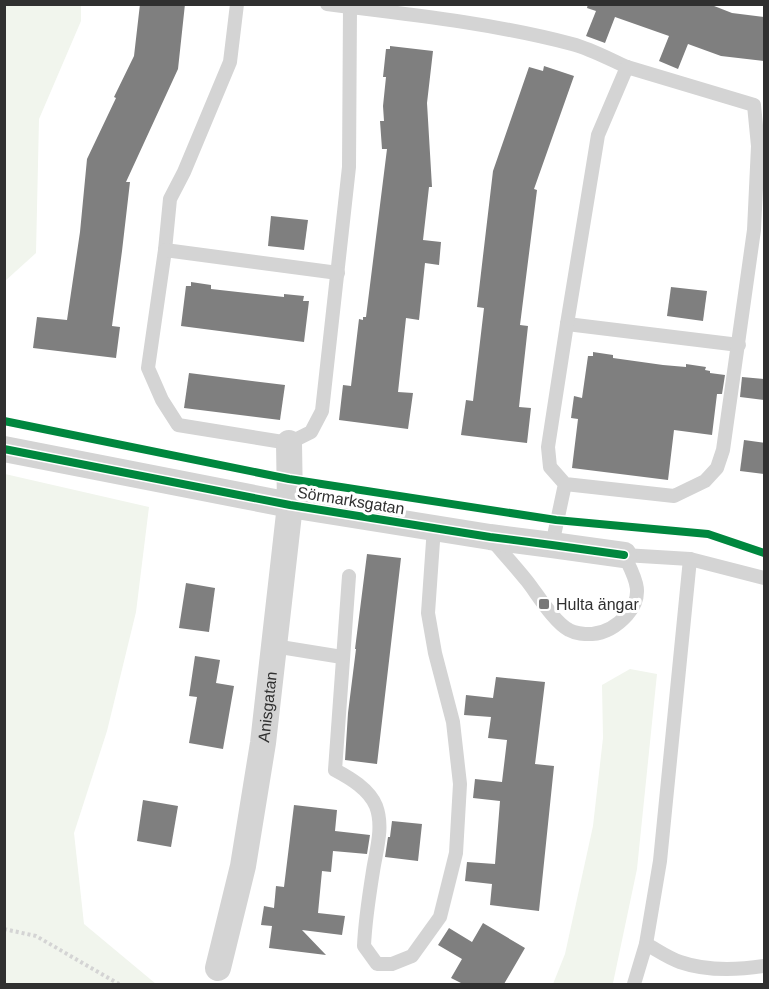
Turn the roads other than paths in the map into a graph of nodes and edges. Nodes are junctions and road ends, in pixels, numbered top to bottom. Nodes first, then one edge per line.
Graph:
1 (237, 4) edge
2 (327, 4) edge
3 (350, 7) junction
4 (627, 67) junction
5 (165, 250) junction
6 (338, 273) junction
7 (567, 324) junction
8 (738, 345) junction
9 (289, 443) junction
10 (4, 449) edge
11 (565, 484) junction
12 (290, 504) junction
13 (434, 527) junction
14 (490, 537) junction
15 (552, 544) junction
16 (624, 555) junction
17 (690, 559) junction
18 (349, 576) dead end
19 (765, 578) edge
20 (274, 646) junction
21 (342, 657) junction
22 (646, 944) junction
23 (765, 966) edge
24 (218, 968) dead end
25 (634, 984) edge

1 - 5 lane
2 - 3 lane
3 - 4 lane
3 - 6 lane
4 - 7 lane
4 - 8 lane
5 - 6 lane
5 - 9 lane
6 - 9 lane
7 - 8 lane
7 - 11 lane
8 - 11 lane
9 - 12 street, Anisgatan
10 - 12 street, Sörmarksgatan
11 - 15 lane
12 - 13 street, Sörmarksgatan
12 - 20 street, Anisgatan
13 - 14 street, Sörmarksgatan
13 - 21 lane
14 - 15 street, Sörmarksgatan
14 - 16 lane
15 - 16 street, Sörmarksgatan
16 - 17 lane
17 - 19 lane
17 - 22 lane
18 - 21 lane
20 - 21 lane
20 - 24 street, Anisgatan
22 - 23 lane
22 - 25 lane

